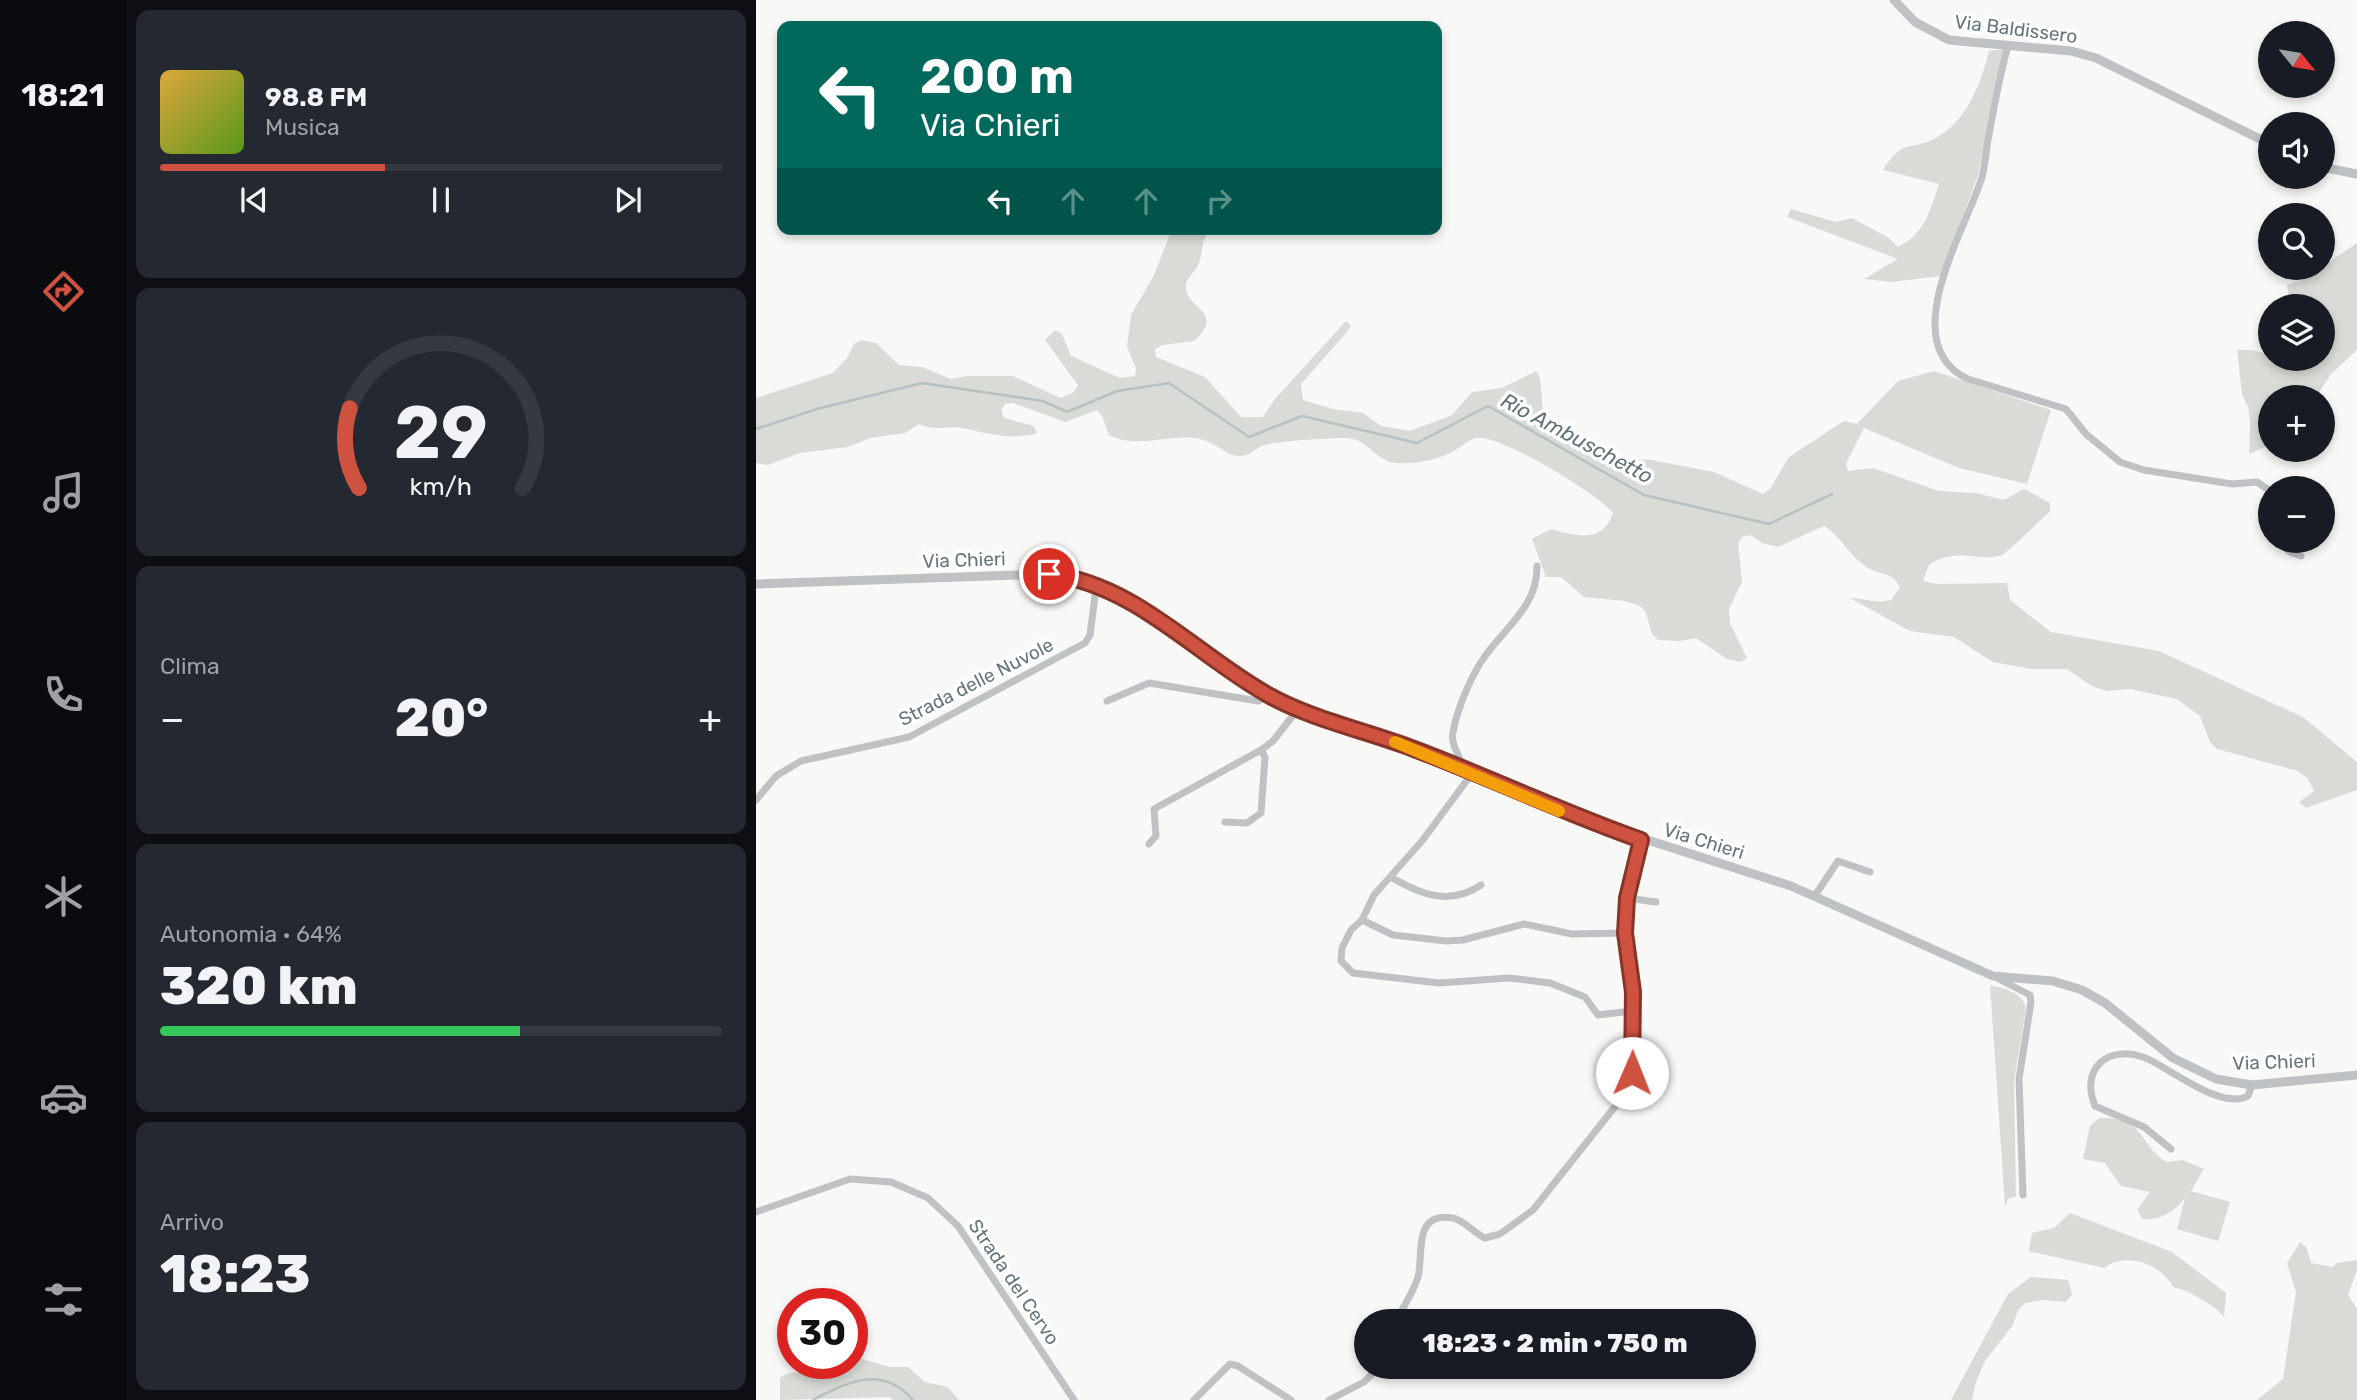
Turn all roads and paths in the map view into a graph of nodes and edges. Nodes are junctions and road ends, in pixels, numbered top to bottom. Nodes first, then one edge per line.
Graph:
1 (1894, 0) edge
2 (2008, 46) junction
3 (2258, 138) edge
4 (2335, 169) edge
5 (2357, 173) edge
6 (2258, 483) edge
7 (2293, 553) edge
8 (2301, 556) dead end
9 (1537, 566) dead end
10 (756, 584) edge
11 (1096, 587) junction
12 (1268, 696) junction
13 (1107, 701) dead end
14 (1298, 709) junction
15 (1261, 750) junction
16 (1462, 768) junction
17 (1473, 772) junction
18 (756, 800) edge
19 (1226, 822) dead end
20 (1641, 840) junction
21 (1149, 844) dead end
22 (1870, 872) dead end
23 (1391, 877) junction
24 (1481, 885) dead end
25 (1814, 897) junction
26 (1627, 898) junction
27 (1656, 902) dead end
28 (1362, 920) junction
29 (1625, 933) junction
30 (1993, 976) junction
31 (1632, 1011) junction
32 (2357, 1074) edge
33 (2252, 1084) junction
34 (2171, 1149) dead end
35 (2023, 1195) dead end
36 (756, 1212) edge
37 (1402, 1309) edge
38 (1367, 1379) edge
39 (1074, 1400) edge
40 (1194, 1400) edge
41 (1291, 1400) edge
42 (1329, 1400) edge

1 - 2 street, Via Baldissero
2 - 3 street, Via Baldissero
2 - 6 street
4 - 5 street
7 - 8 street
9 - 16 street
10 - 11 street, Via Chieri
11 - 12 street, Via Chieri
11 - 18 street, Strada delle Nuvole
12 - 13 street
12 - 14 street, Via Chieri
14 - 15 street
14 - 16 street, Via Chieri
15 - 19 street
15 - 21 street
16 - 17 street, Via Chieri
17 - 20 street, Via Chieri
17 - 23 street
20 - 25 street, Via Chieri
20 - 26 street
22 - 25 street
23 - 24 street
23 - 28 street
25 - 30 street, Via Chieri
26 - 27 street
26 - 29 street
28 - 29 street
28 - 31 street
29 - 31 street
30 - 33 street, Via Chieri
30 - 35 street
31 - 37 street
32 - 33 street, Via Chieri
33 - 34 street
36 - 39 street, Strada del Cervo
38 - 42 street
40 - 41 street

